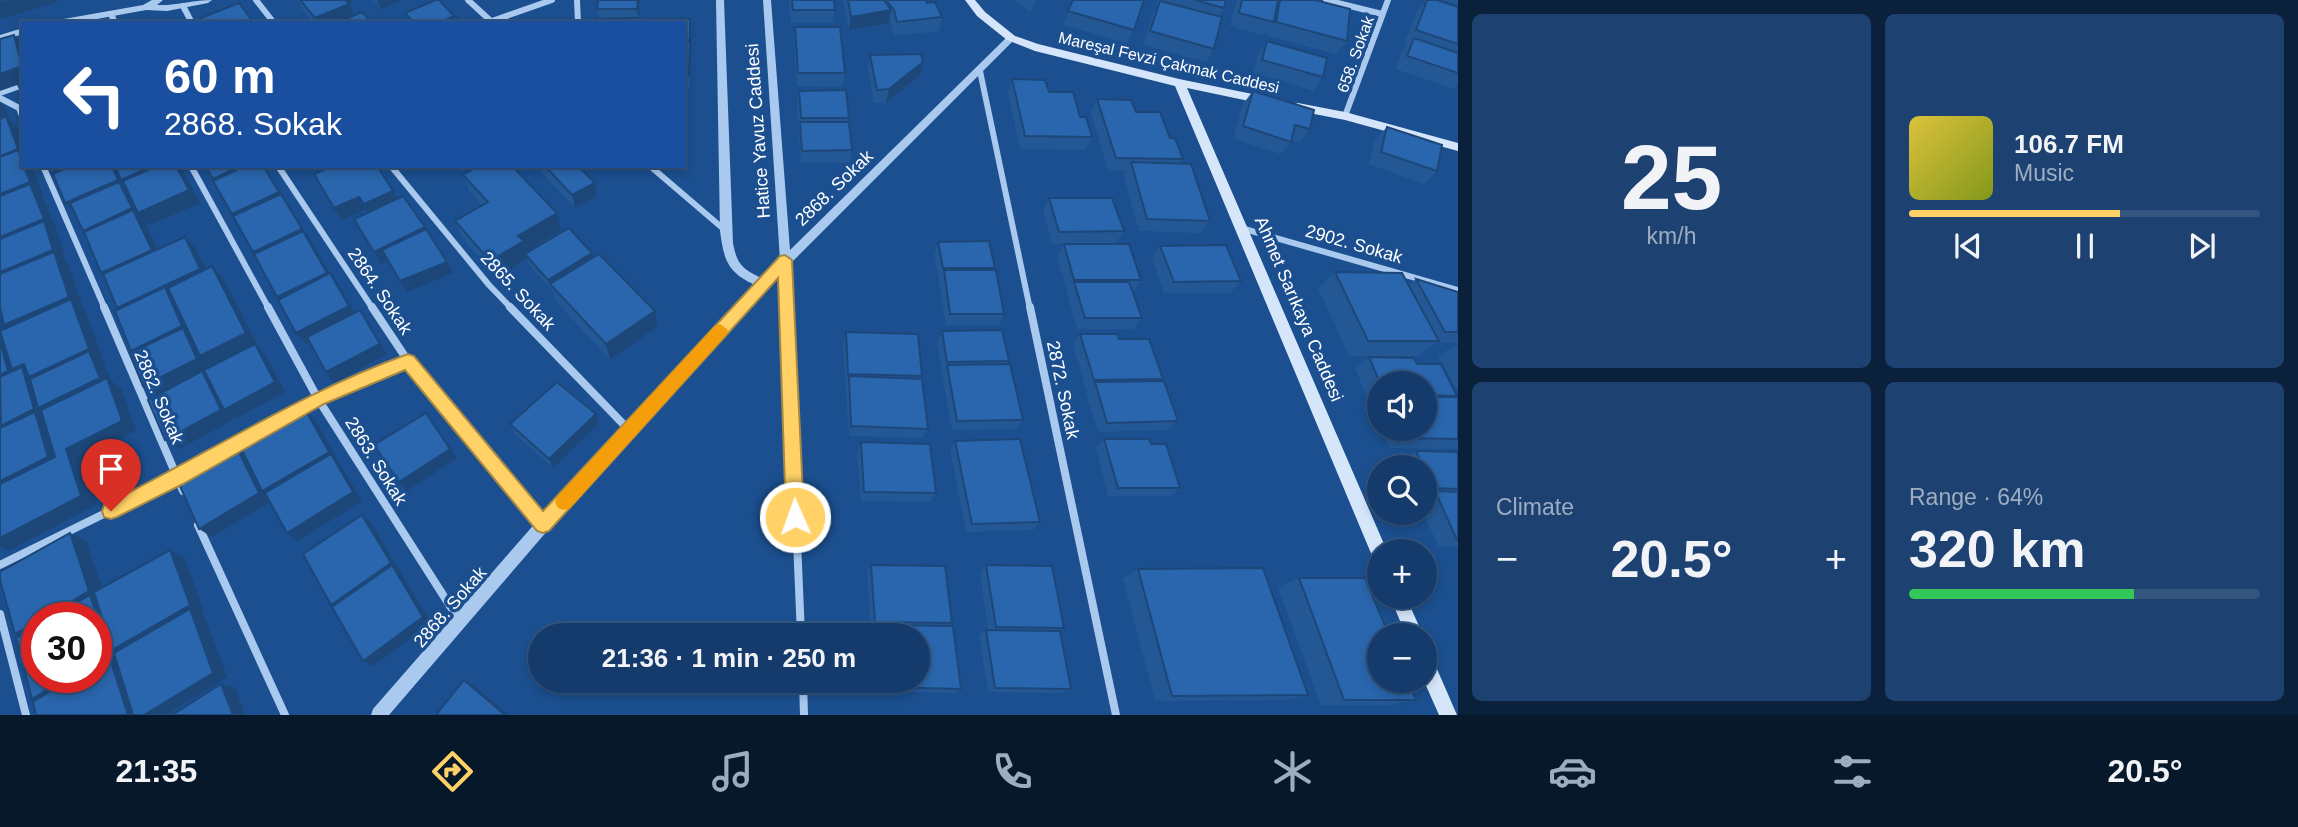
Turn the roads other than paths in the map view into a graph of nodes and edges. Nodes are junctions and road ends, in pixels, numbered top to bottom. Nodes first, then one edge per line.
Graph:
1 (159, 0) edge
2 (208, 0) edge
3 (256, 0) edge
4 (468, 0) edge
5 (552, 0) edge
6 (577, 0) edge
7 (720, 0) edge
8 (767, 0) edge
9 (970, 0) edge
10 (1326, 0) edge
11 (1388, 0) edge
12 (183, 6) junction
13 (145, 7) junction
14 (1382, 14) junction
15 (113, 18) edge
16 (80, 21) edge
17 (191, 21) edge
18 (272, 21) edge
19 (492, 21) edge
20 (496, 21) edge
21 (578, 21) edge
22 (21, 32) edge
23 (0, 38) edge
24 (1011, 38) junction
25 (979, 71) junction
26 (1179, 83) junction
27 (21, 86) edge
28 (0, 95) edge
29 (21, 114) edge
30 (1346, 116) junction
31 (1458, 147) edge
32 (44, 168) edge
33 (192, 168) edge
34 (279, 168) edge
35 (393, 168) edge
36 (652, 168) edge
37 (1241, 228) junction
38 (726, 231) junction
39 (785, 260) junction
40 (763, 284) junction
41 (1458, 290) edge
42 (408, 361) junction
43 (318, 399) junction
44 (629, 430) junction
45 (177, 478) junction
46 (188, 503) edge
47 (194, 516) edge
48 (543, 525) junction
49 (1373, 539) edge
50 (0, 565) edge
51 (0, 614) edge
52 (461, 623) junction
53 (800, 623) edge
54 (1437, 689) edge
55 (803, 693) edge
56 (26, 715) edge
57 (285, 715) edge
58 (379, 715) edge
59 (804, 715) edge
60 (1116, 715) edge
61 (1448, 715) edge

1 - 13 street
2 - 12 street
3 - 18 street
4 - 19 street
5 - 20 street
6 - 21 street
7 - 38 street
8 - 39 street, Hatice Yavuz Caddesi
9 - 24 main road, Mareşal Fevzi Çakmak Caddesi
10 - 14 street
11 - 14 street, 658. Sokak
12 - 13 street
12 - 17 street
13 - 15 street
14 - 30 street, 658. Sokak
15 - 16 street
22 - 23 street
24 - 25 street, 2868. Sokak
24 - 26 main road, Mareşal Fevzi Çakmak Caddesi
25 - 39 street, 2868. Sokak
25 - 60 street, 2872. Sokak
26 - 30 main road, Mareşal Fevzi Çakmak Caddesi
26 - 37 main road, Ahmet Sarıkaya Caddesi
27 - 28 street
28 - 29 street
30 - 31 main road, Mareşal Fevzi Çakmak Caddesi
32 - 45 street, 2862. Sokak
33 - 43 street, 2863. Sokak
34 - 42 street, 2864. Sokak
35 - 44 street, 2865. Sokak
36 - 38 street
37 - 41 street, 2902. Sokak
37 - 49 main road, Ahmet Sarıkaya Caddesi
38 - 40 street
39 - 40 street, 2868. Sokak
39 - 53 street
40 - 44 street, 2868. Sokak
42 - 43 street
42 - 48 street, 2864. Sokak
43 - 45 street
43 - 52 street, 2863. Sokak
44 - 48 street, 2868. Sokak
45 - 46 street, 2862. Sokak
45 - 50 street
47 - 57 street
48 - 52 street, 2868. Sokak
51 - 56 street
52 - 58 street, 2868. Sokak
54 - 61 main road
55 - 59 street

